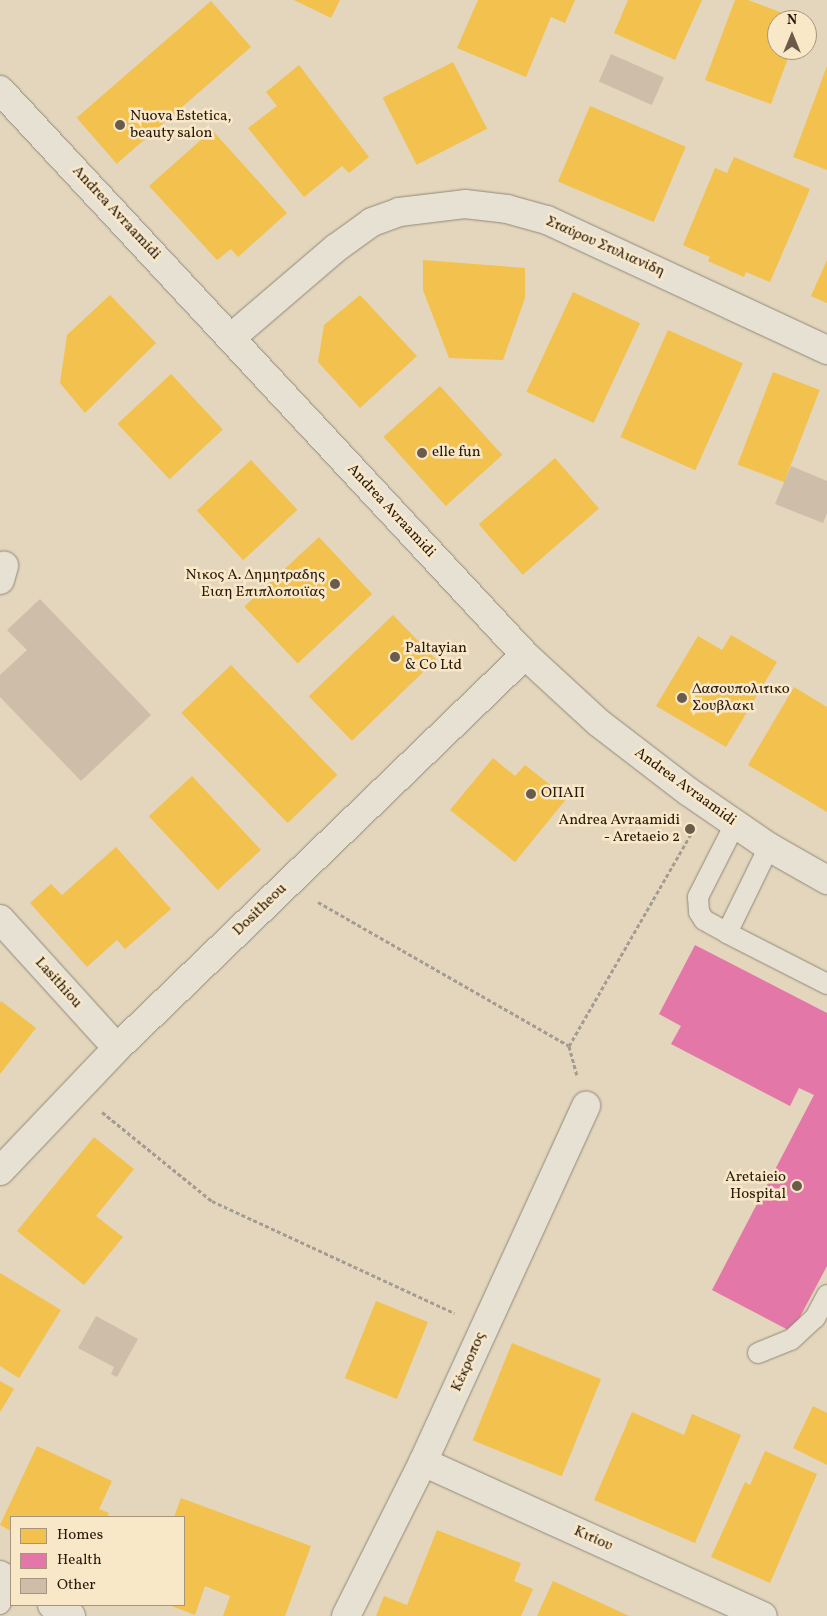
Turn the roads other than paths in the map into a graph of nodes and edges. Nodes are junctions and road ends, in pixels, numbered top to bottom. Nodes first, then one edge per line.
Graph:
1 (0, 90) edge
2 (232, 337) junction
3 (827, 350) edge
4 (524, 655) junction
5 (735, 824) junction
6 (769, 846) junction
7 (827, 880) edge
8 (0, 920) edge
9 (727, 934) junction
10 (827, 984) edge
11 (117, 1048) junction
12 (586, 1106) dead end
13 (0, 1171) edge
14 (827, 1295) edge
15 (758, 1353) dead end
16 (423, 1462) junction
17 (10, 1588) edge
18 (0, 1604) edge
19 (54, 1606) edge
20 (71, 1616) edge
21 (346, 1616) edge
22 (763, 1616) edge

1 - 2 street, Andrea Avraamidi
2 - 3 street, Σταύρου Στυλιανίδη
2 - 4 street, Andrea Avraamidi
4 - 5 street, Andrea Avraamidi
4 - 11 street, Dositheou
5 - 6 street, Andrea Avraamidi
5 - 9 lane
6 - 7 street, Andrea Avraamidi
6 - 9 lane
8 - 11 street, Lasithiou
9 - 10 lane
11 - 13 street, Dositheou
12 - 16 street, Κέκροπος
14 - 15 lane
16 - 21 street, Κέκροπος
16 - 22 street, Κιτίου
17 - 18 lane
19 - 20 street

